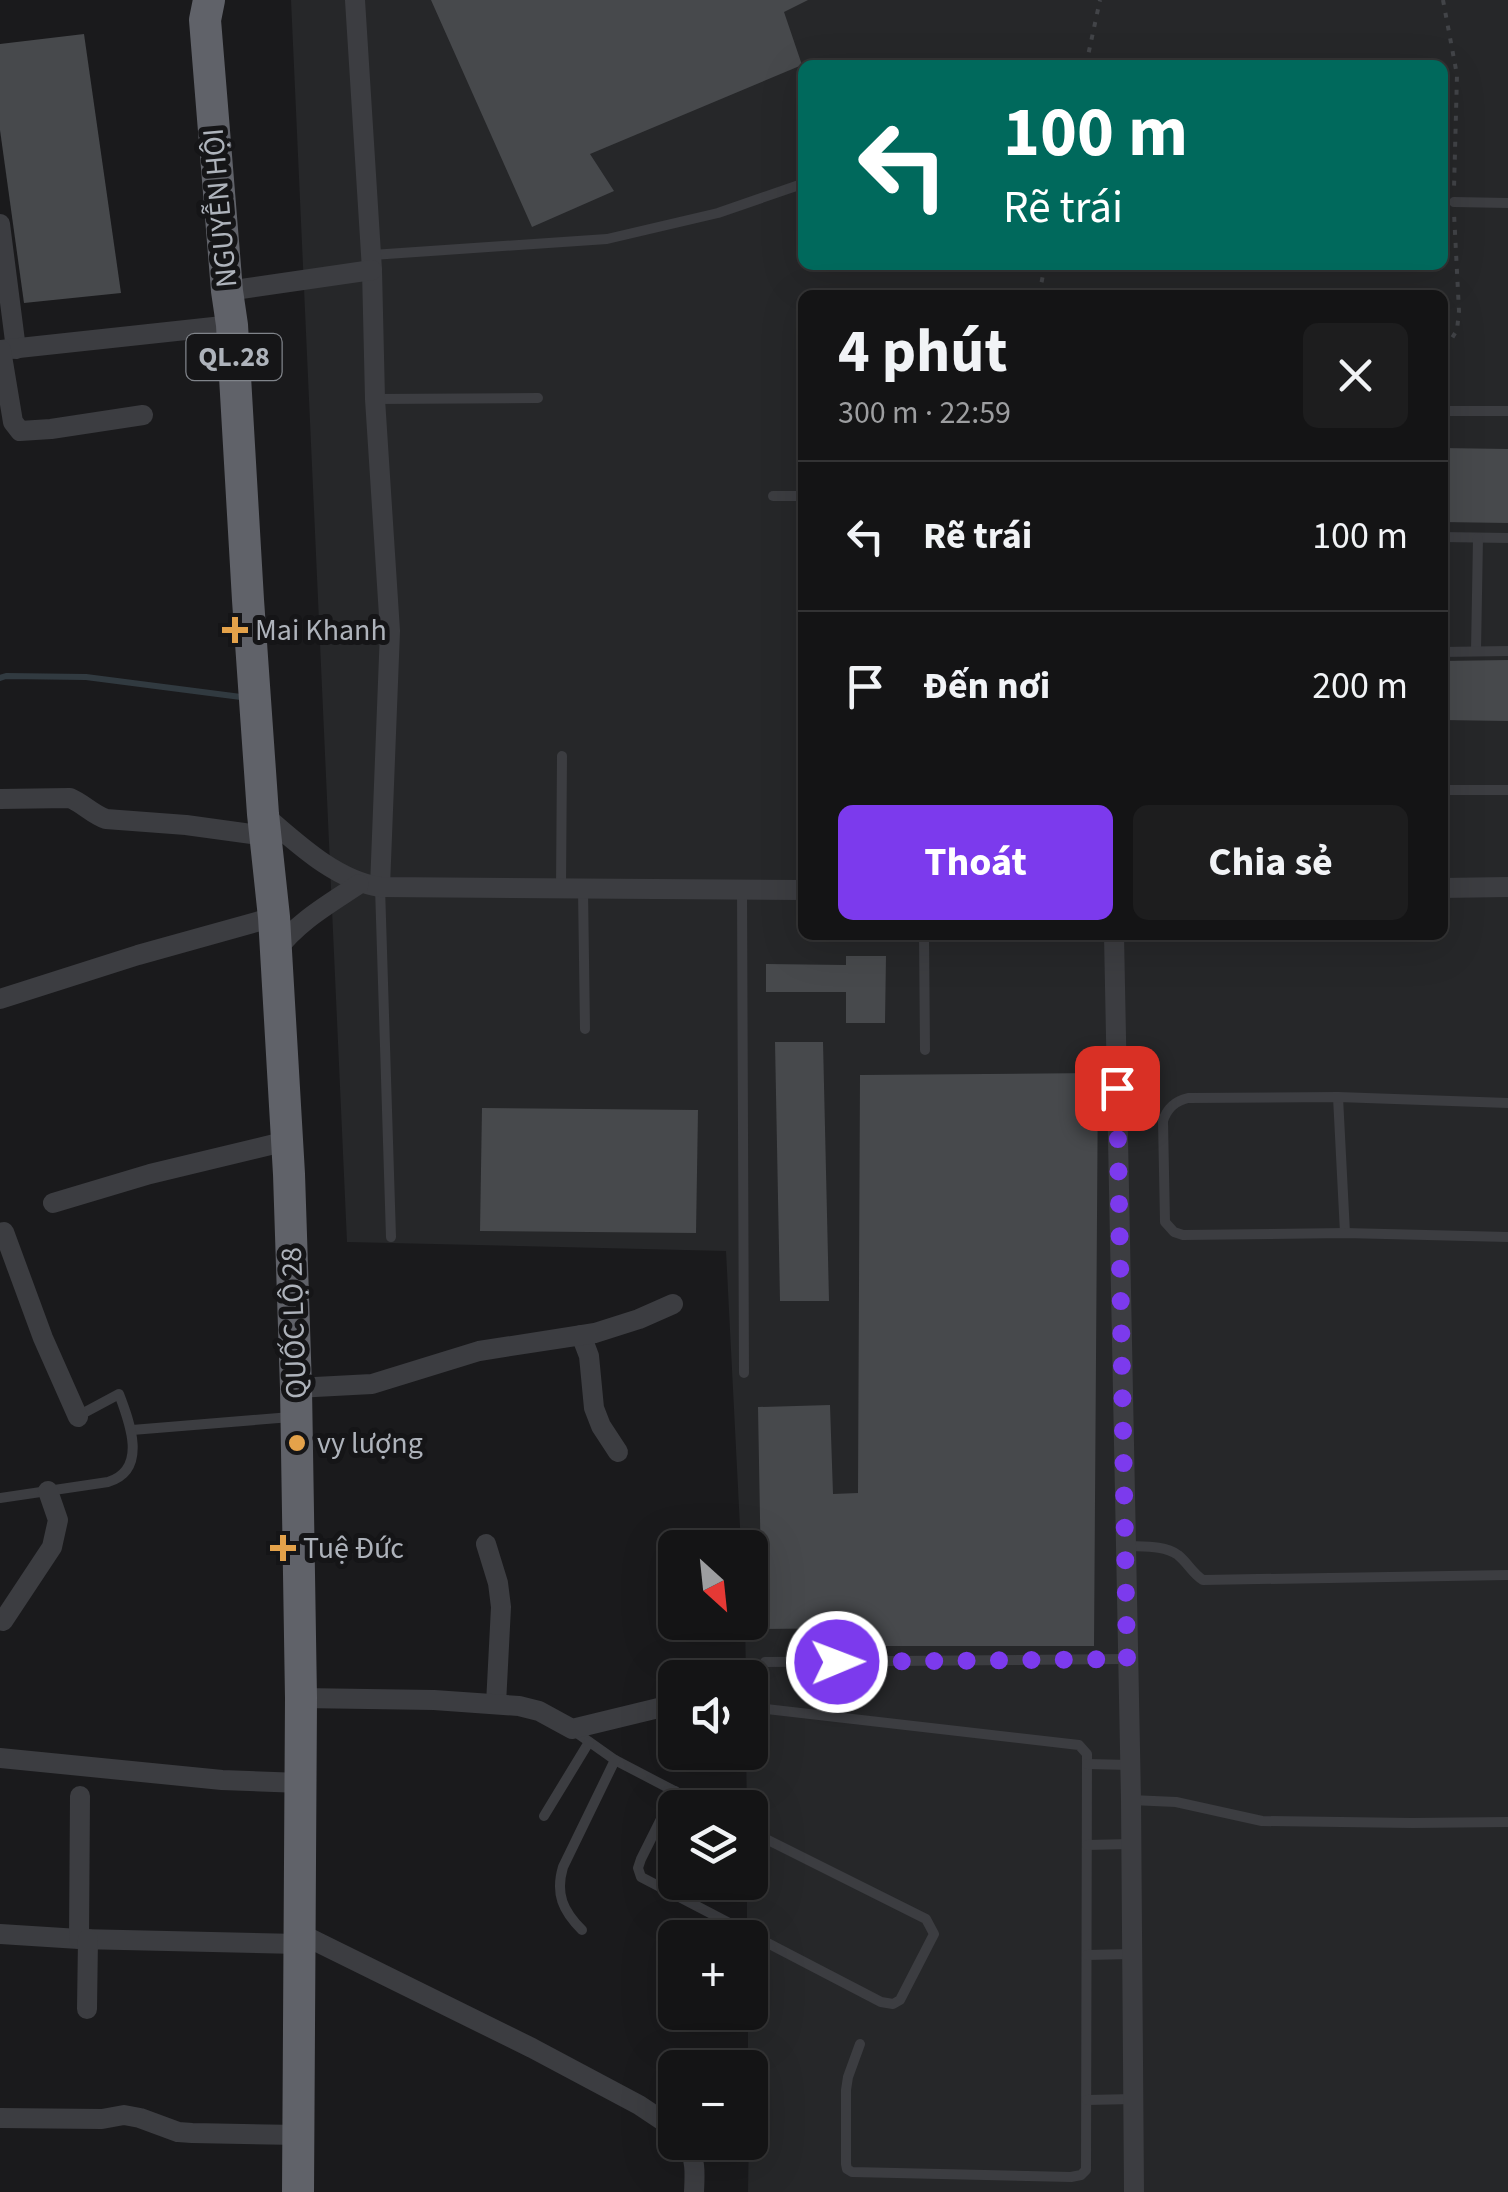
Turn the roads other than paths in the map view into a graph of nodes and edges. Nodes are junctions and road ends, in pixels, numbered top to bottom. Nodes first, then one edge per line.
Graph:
1 (355, 0) edge
2 (203, 7) edge
3 (798, 185) edge
4 (1454, 202) road end
5 (1508, 203) edge
6 (0, 224) edge
7 (371, 262) junction
8 (227, 291) junction
9 (232, 325) junction
10 (6, 350) edge
11 (538, 398) dead end
12 (376, 399) junction
13 (1448, 411) edge
14 (1508, 412) edge
15 (143, 416) dead end
16 (773, 496) dead end
17 (798, 496) edge
18 (1448, 538) edge
19 (1478, 538) junction
20 (1508, 538) edge
21 (1476, 651) junction
22 (1508, 651) edge
23 (1448, 652) edge
24 (255, 695) joint
25 (562, 756) dead end
26 (1448, 790) edge
27 (1508, 790) edge
28 (0, 799) edge
29 (265, 825) junction
30 (370, 886) junction
31 (1508, 887) edge
32 (1448, 888) edge
33 (561, 890) junction
34 (584, 890) junction
35 (798, 890) edge
36 (742, 891) junction
37 (274, 917) junction
38 (924, 940) edge
39 (1114, 940) edge
40 (275, 952) junction
41 (0, 999) edge
42 (585, 1028) dead end
43 (925, 1050) dead end
44 (1338, 1097) junction
45 (1508, 1103) edge
46 (287, 1141) junction
47 (52, 1203) dead end
48 (2, 1226) edge
49 (1345, 1233) junction
50 (392, 1237) dead end
51 (1508, 1237) edge
52 (673, 1304) dead end
53 (581, 1335) junction
54 (744, 1373) dead end
55 (296, 1402) junction
56 (78, 1416) joint
57 (132, 1430) junction
58 (618, 1452) dead end
59 (48, 1491) junction
60 (0, 1498) edge
61 (486, 1544) dead end
62 (1125, 1546) junction
63 (1508, 1575) edge
64 (4, 1620) dead end
65 (1127, 1659) junction
66 (768, 1662) edge
67 (301, 1698) junction
68 (496, 1704) junction
69 (658, 1708) edge
70 (768, 1709) edge
71 (572, 1729) junction
72 (589, 1742) junction
73 (0, 1758) edge
74 (614, 1760) junction
75 (1087, 1764) junction
76 (1130, 1765) junction
77 (301, 1783) junction
78 (675, 1790) edge
79 (80, 1796) dead end
80 (1131, 1800) junction
81 (544, 1816) dead end
82 (1508, 1822) edge
83 (658, 1824) edge
84 (768, 1839) edge
85 (1131, 1844) junction
86 (1087, 1845) junction
87 (658, 1887) edge
88 (684, 1900) edge
89 (582, 1930) dead end
90 (0, 1934) edge
91 (84, 1939) junction
92 (299, 1939) junction
93 (1132, 1954) junction
94 (1087, 1955) junction
95 (87, 2009) dead end
96 (860, 2044) dead end
97 (1133, 2099) junction
98 (1086, 2100) junction
99 (0, 2118) edge
100 (658, 2118) edge
101 (298, 2135) junction
102 (694, 2160) edge
103 (298, 2192) edge
104 (694, 2192) edge
105 (1134, 2192) edge

1 - 7 street
2 - 8 highway, NGUYỄN HỘI / QL.28
3 - 7 lane
4 - 5 lane
6 - 10 street
7 - 8 street
7 - 12 street
8 - 9 highway, NGUYỄN HỘI / QL.28
9 - 10 street
9 - 24 highway, NGUYỄN HỘI / QL.28
10 - 15 street
11 - 12 lane
12 - 30 street
13 - 14 lane
16 - 17 lane
18 - 19 lane
19 - 20 lane
19 - 21 lane
21 - 22 lane
21 - 23 lane
24 - 29 highway, QUỐC LỘ 28 / QL.28
25 - 33 lane
26 - 27 lane
28 - 29 street
29 - 30 street
29 - 37 highway, QUỐC LỘ 28 / QL.28
30 - 33 street
30 - 40 street
30 - 50 lane
31 - 32 street
33 - 34 street
34 - 36 street
34 - 42 lane
35 - 36 street
36 - 54 lane
37 - 40 highway, QUỐC LỘ 28 / QL.28
37 - 41 street
38 - 43 lane
39 - 62 street
40 - 46 highway, QUỐC LỘ 28 / QL.28
44 - 45 lane
44 - 49 lane
44 - 49 lane
46 - 47 street
46 - 55 highway, QUỐC LỘ 28 / QL.28
48 - 56 street
49 - 51 lane
52 - 53 street
53 - 55 street
53 - 58 street
55 - 57 lane
55 - 67 highway, QUỐC LỘ 28 / QL.28
56 - 57 lane
57 - 59 lane
59 - 60 lane
59 - 64 street
61 - 68 street
62 - 63 lane
62 - 65 street
65 - 66 lane
65 - 76 street
67 - 68 street
67 - 77 highway, QUỐC LỘ 28 / QL.28
68 - 71 street
69 - 71 street
70 - 75 lane
71 - 72 lane
72 - 74 lane
72 - 81 lane
73 - 77 street
74 - 78 lane
74 - 89 lane
75 - 76 lane
75 - 86 lane
76 - 80 street
77 - 92 highway, QUỐC LỘ 28 / QL.28
79 - 91 street
80 - 82 lane
80 - 85 street
83 - 87 lane
84 - 88 lane
85 - 86 lane
85 - 93 street
86 - 94 lane
90 - 91 street
91 - 92 street
91 - 95 street
92 - 100 street
92 - 101 highway, QUỐC LỘ 28 / QL.28
93 - 94 lane
93 - 97 street
94 - 98 lane
96 - 98 lane
97 - 98 lane
97 - 105 street
99 - 101 street
101 - 103 highway, QUỐC LỘ 28 / QL.28
102 - 104 street

